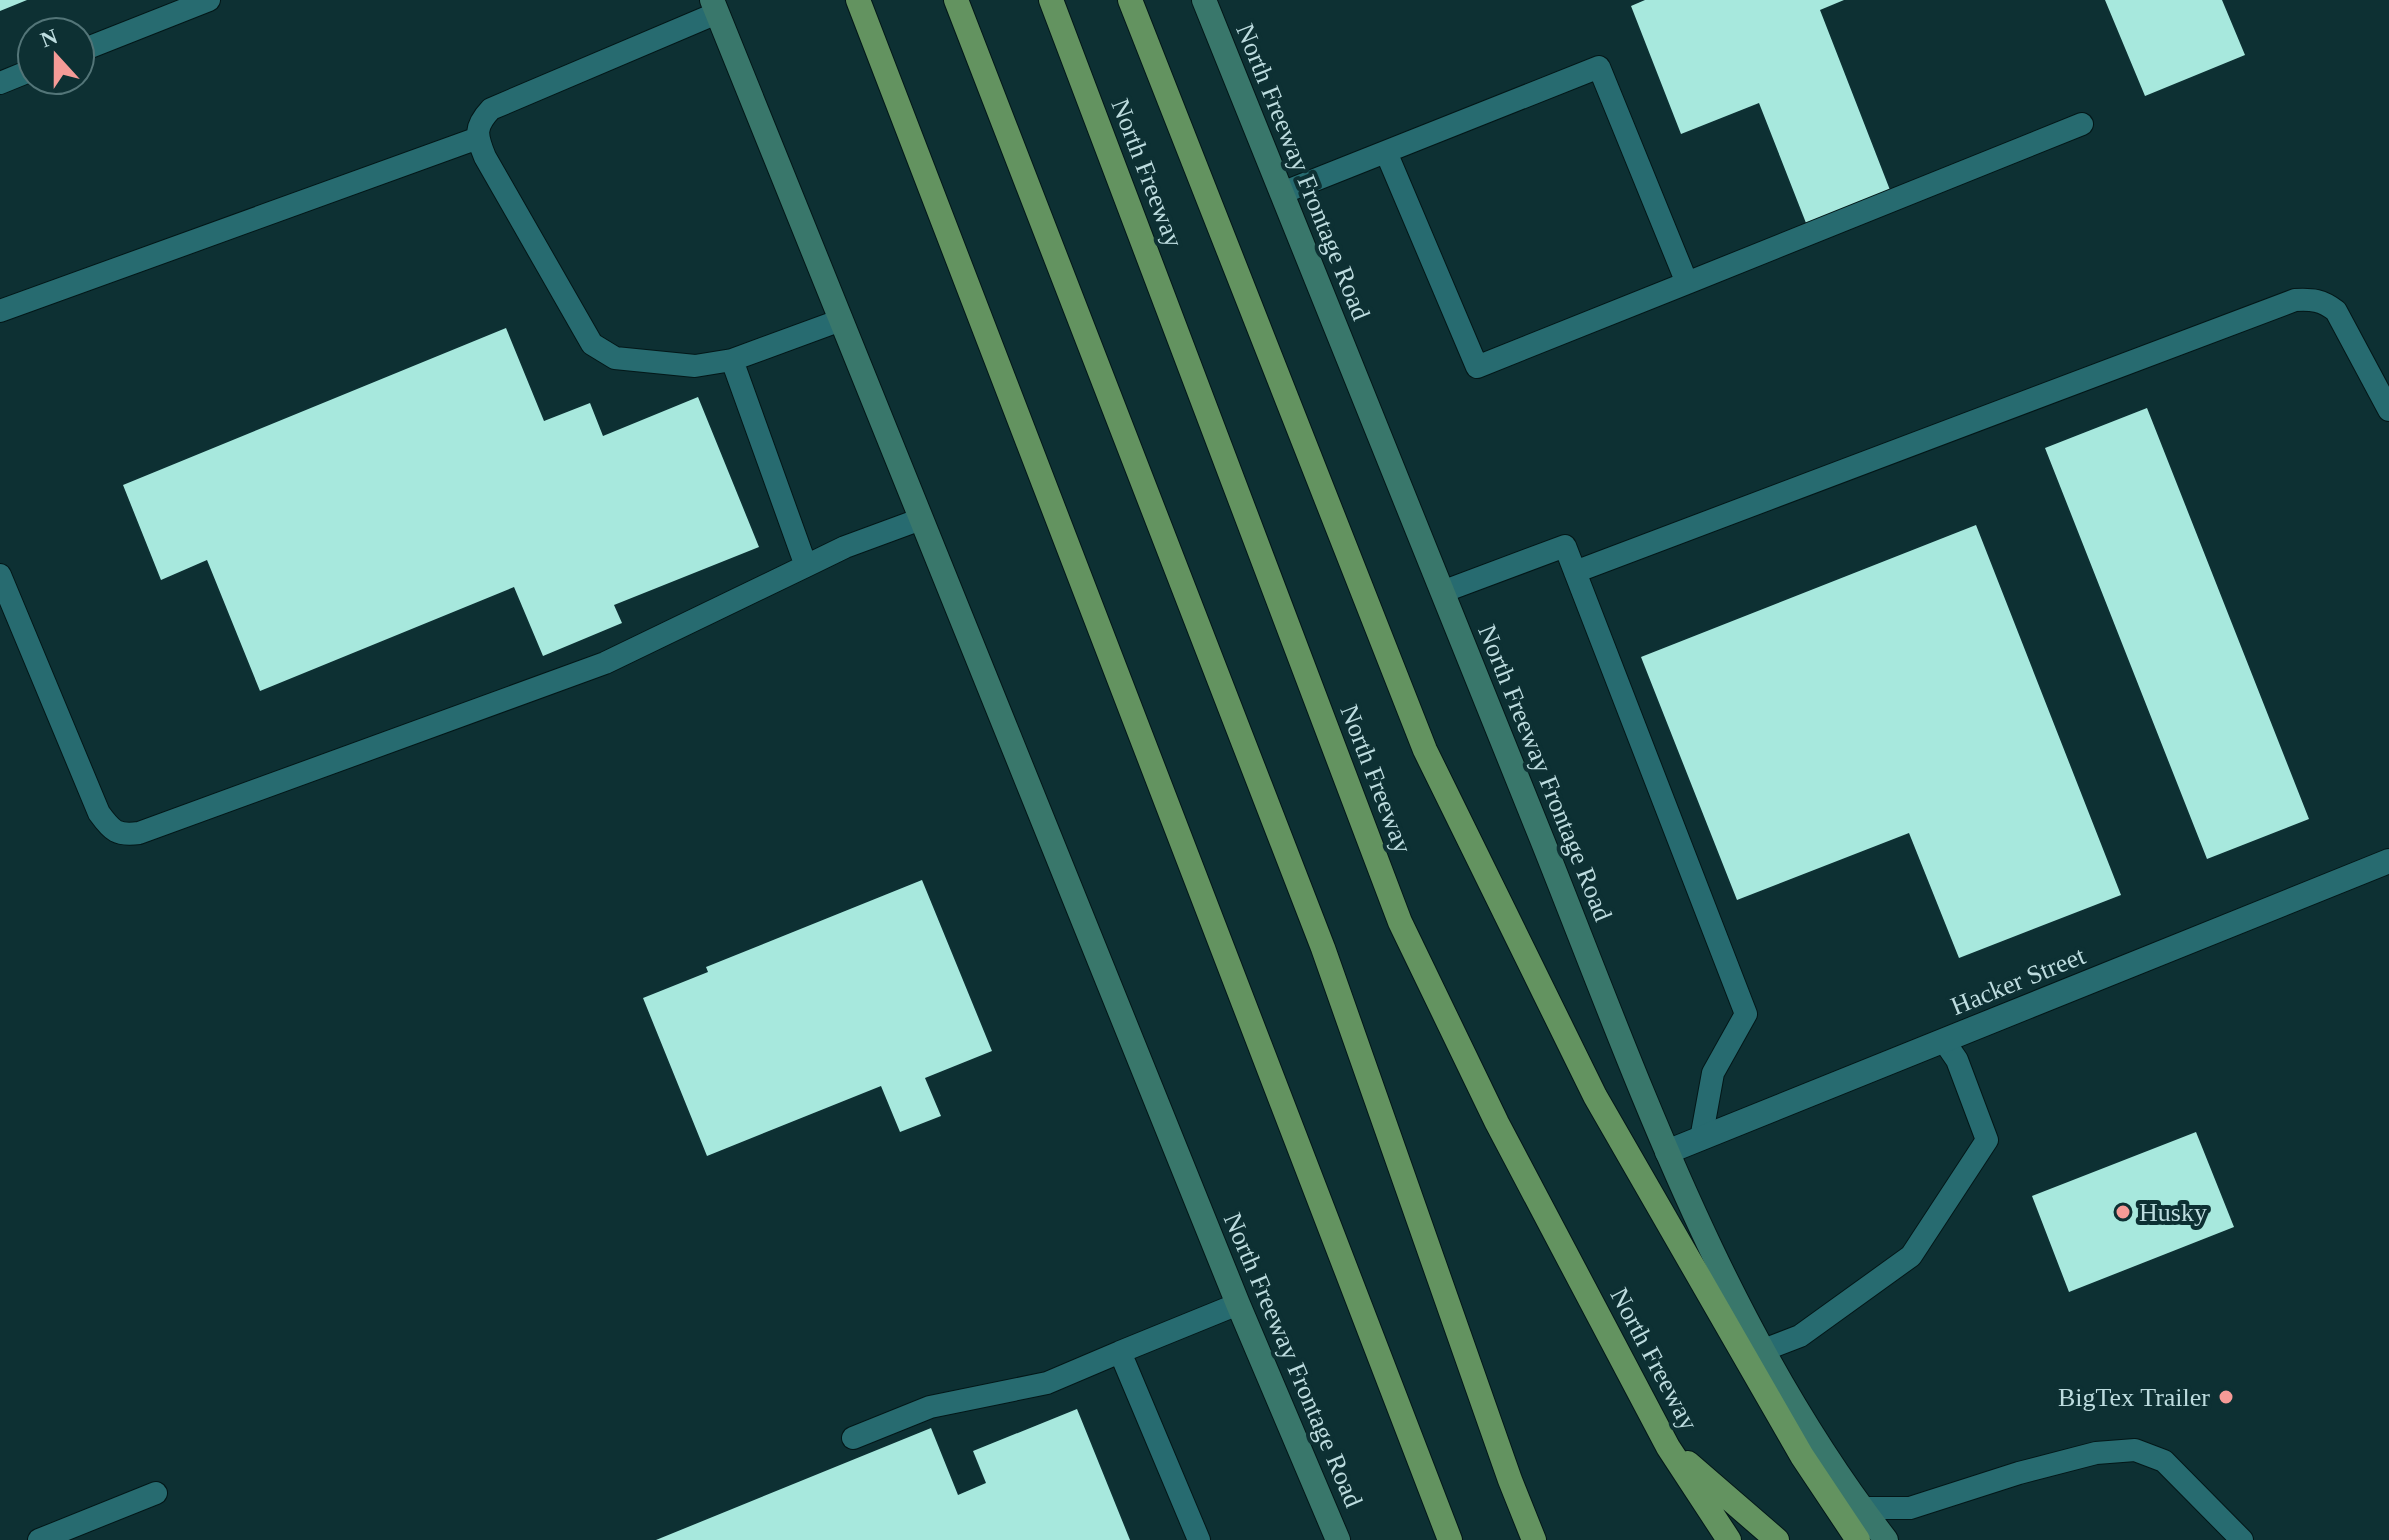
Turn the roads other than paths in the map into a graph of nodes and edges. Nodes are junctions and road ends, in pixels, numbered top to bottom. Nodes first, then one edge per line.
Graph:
1 (209, 0) edge
2 (858, 0) edge
3 (956, 0) edge
4 (1051, 0) edge
5 (1130, 0) edge
6 (1204, 0) edge
7 (715, 6) edge
8 (96, 45) edge
9 (2082, 124) dead end
10 (478, 138) junction
11 (1386, 152) junction
12 (1282, 193) junction
13 (1687, 283) junction
14 (0, 311) edge
15 (841, 320) junction
16 (732, 360) junction
17 (2389, 410) edge
18 (921, 519) junction
19 (806, 566) junction
20 (1575, 572) junction
21 (0, 575) edge
22 (1442, 592) junction
23 (2389, 861) edge
24 (1944, 1041) junction
25 (1701, 1139) junction
26 (1667, 1152) junction
27 (1238, 1304) junction
28 (1761, 1351) junction
29 (1120, 1352) junction
30 (853, 1438) dead end
31 (1668, 1447) junction
32 (156, 1493) dead end
33 (1861, 1508) junction
34 (39, 1540) edge
35 (1199, 1540) edge
36 (1338, 1540) edge
37 (1450, 1540) edge
38 (1534, 1540) edge
39 (1729, 1540) edge
40 (1777, 1540) edge
41 (1858, 1540) edge
42 (1886, 1540) edge
43 (2242, 1540) edge

1 - 8 lane
2 - 37 highway
3 - 38 highway
4 - 31 highway, North Freeway
5 - 41 highway
6 - 12 main road, North Freeway Frontage Road
7 - 10 lane
7 - 15 main road, North Freeway Frontage Road
9 - 13 lane
10 - 14 lane
10 - 16 lane
11 - 12 lane
11 - 13 lane
11 - 13 lane
12 - 22 main road, North Freeway Frontage Road
15 - 16 lane
15 - 18 main road, North Freeway Frontage Road
16 - 19 lane
17 - 20 lane
18 - 19 lane
18 - 27 main road, North Freeway Frontage Road
19 - 21 lane
20 - 22 lane
20 - 25 lane
22 - 26 main road, North Freeway Frontage Road
23 - 24 street, Hacker Street
24 - 25 street, Hacker Street
24 - 28 lane
25 - 26 street, Hacker Street
26 - 28 main road, North Freeway Frontage Road
27 - 29 lane
27 - 36 main road, North Freeway Frontage Road
28 - 33 main road, North Freeway Frontage Road
29 - 30 lane
29 - 35 lane
31 - 39 highway, North Freeway
31 - 40 highway
32 - 34 lane
33 - 42 main road, North Freeway Frontage Road
33 - 43 lane

